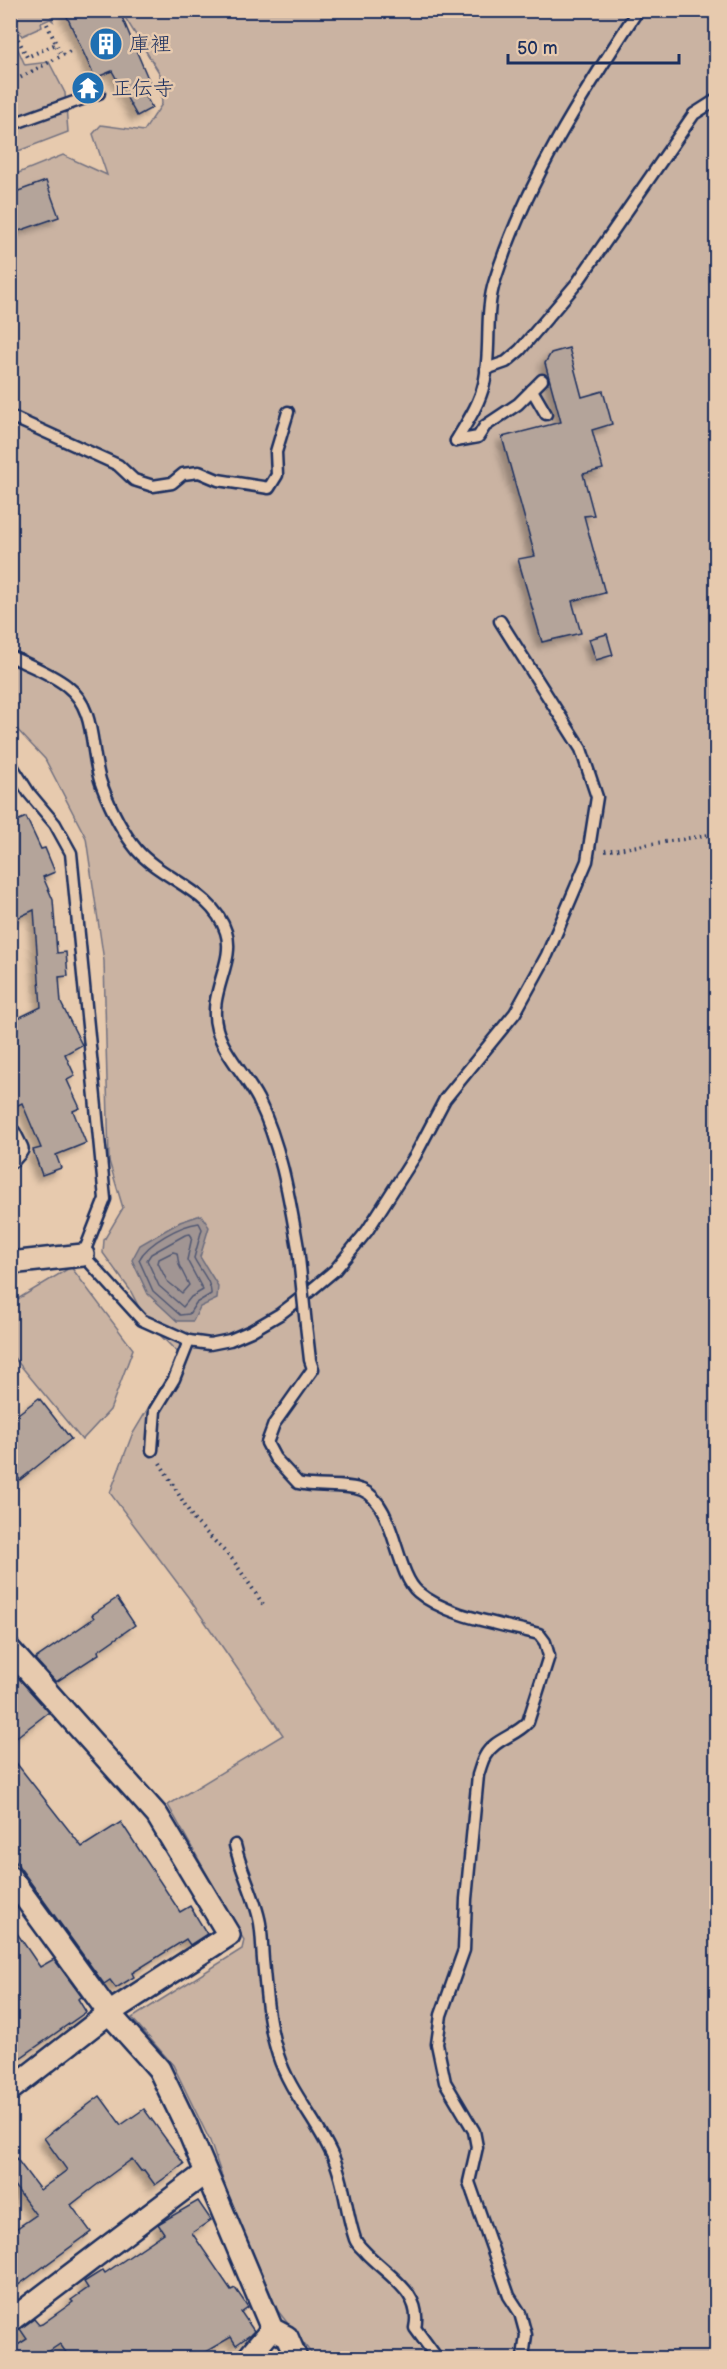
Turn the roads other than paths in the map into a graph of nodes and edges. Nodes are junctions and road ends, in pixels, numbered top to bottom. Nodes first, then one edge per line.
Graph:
1 (638, 10) edge
2 (99, 93) dead end
3 (717, 100) edge
4 (10, 125) edge
5 (486, 369) junction
6 (542, 380) dead end
7 (532, 390) junction
8 (288, 412) dead end
9 (546, 414) dead end
10 (10, 416) edge
11 (500, 621) dead end
12 (10, 656) edge
13 (10, 763) edge
14 (10, 1135) edge
15 (10, 1157) edge
16 (83, 1255) junction
17 (10, 1263) edge
18 (189, 1341) junction
19 (152, 1450) road end
20 (10, 1650) edge
21 (236, 1845) dead end
22 (12, 1883) edge
23 (110, 2013) junction
24 (10, 2090) edge
25 (205, 2172) junction
26 (10, 2321) edge
27 (272, 2329) junction
28 (248, 2358) edge
29 (296, 2358) edge
30 (437, 2358) edge
31 (523, 2358) edge

1 - 5 lane
2 - 4 lane
3 - 5 lane
5 - 7 lane
6 - 7 lane
7 - 9 lane
8 - 10 lane
11 - 18 lane
12 - 31 lane, bridge
13 - 16 lane
14 - 15 street
16 - 17 street
16 - 18 lane
18 - 19 lane
20 - 23 street
21 - 30 lane
22 - 23 street
23 - 24 street
23 - 25 street
25 - 26 street
25 - 27 street
27 - 28 street
27 - 29 street

